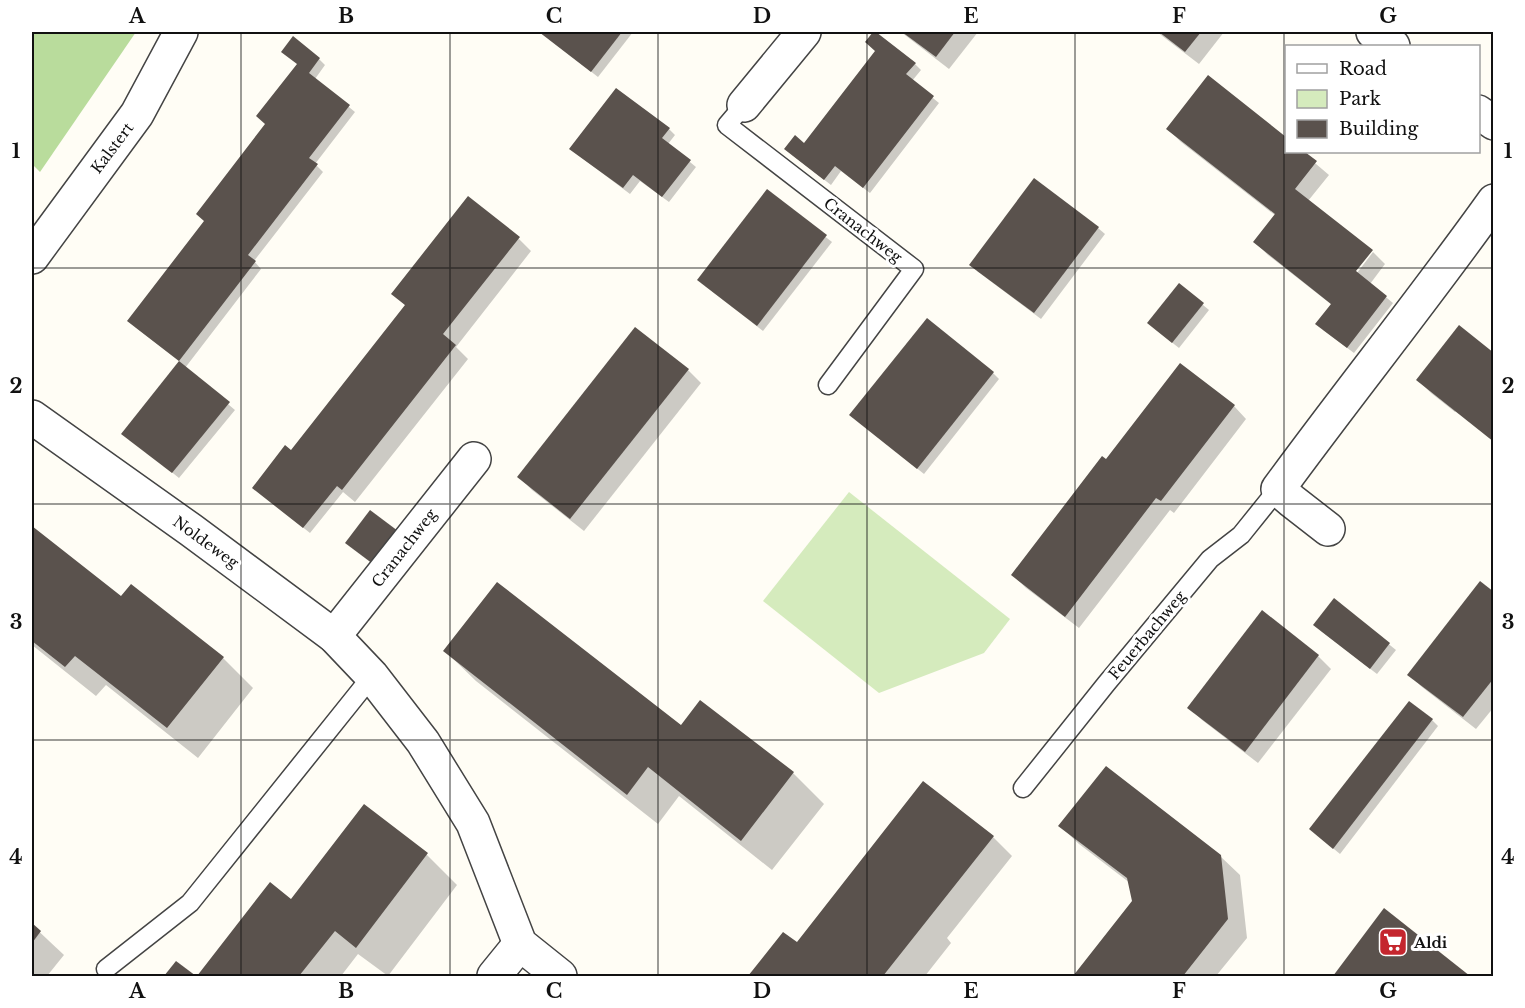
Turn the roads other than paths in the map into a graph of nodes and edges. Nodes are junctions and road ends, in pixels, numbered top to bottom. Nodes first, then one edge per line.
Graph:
1 (181, 32) edge
2 (804, 32) edge
3 (1373, 32) edge
4 (1392, 45) edge
5 (1480, 113) edge
6 (735, 115) joint
7 (1494, 123) edge
8 (1494, 201) edge
9 (32, 257) edge
10 (828, 385) dead end
11 (32, 417) edge
12 (474, 459) dead end
13 (1278, 489) junction
14 (1328, 529) dead end
15 (334, 636) junction
16 (372, 676) junction
17 (1023, 788) dead end
18 (520, 944) junction
19 (106, 969) dead end
20 (494, 976) edge
21 (560, 976) edge

1 - 9 street, Kalstert
2 - 6 street, Cranachweg
3 - 4 street
5 - 7 street
6 - 10 lane, Cranachweg
8 - 13 street, Feuerbachweg
11 - 15 street, Noldeweg
12 - 15 street, Cranachweg
13 - 14 street
13 - 17 lane, Feuerbachweg
15 - 16 street, Noldeweg
16 - 18 street, Noldeweg
16 - 19 lane
18 - 20 street
18 - 21 street

